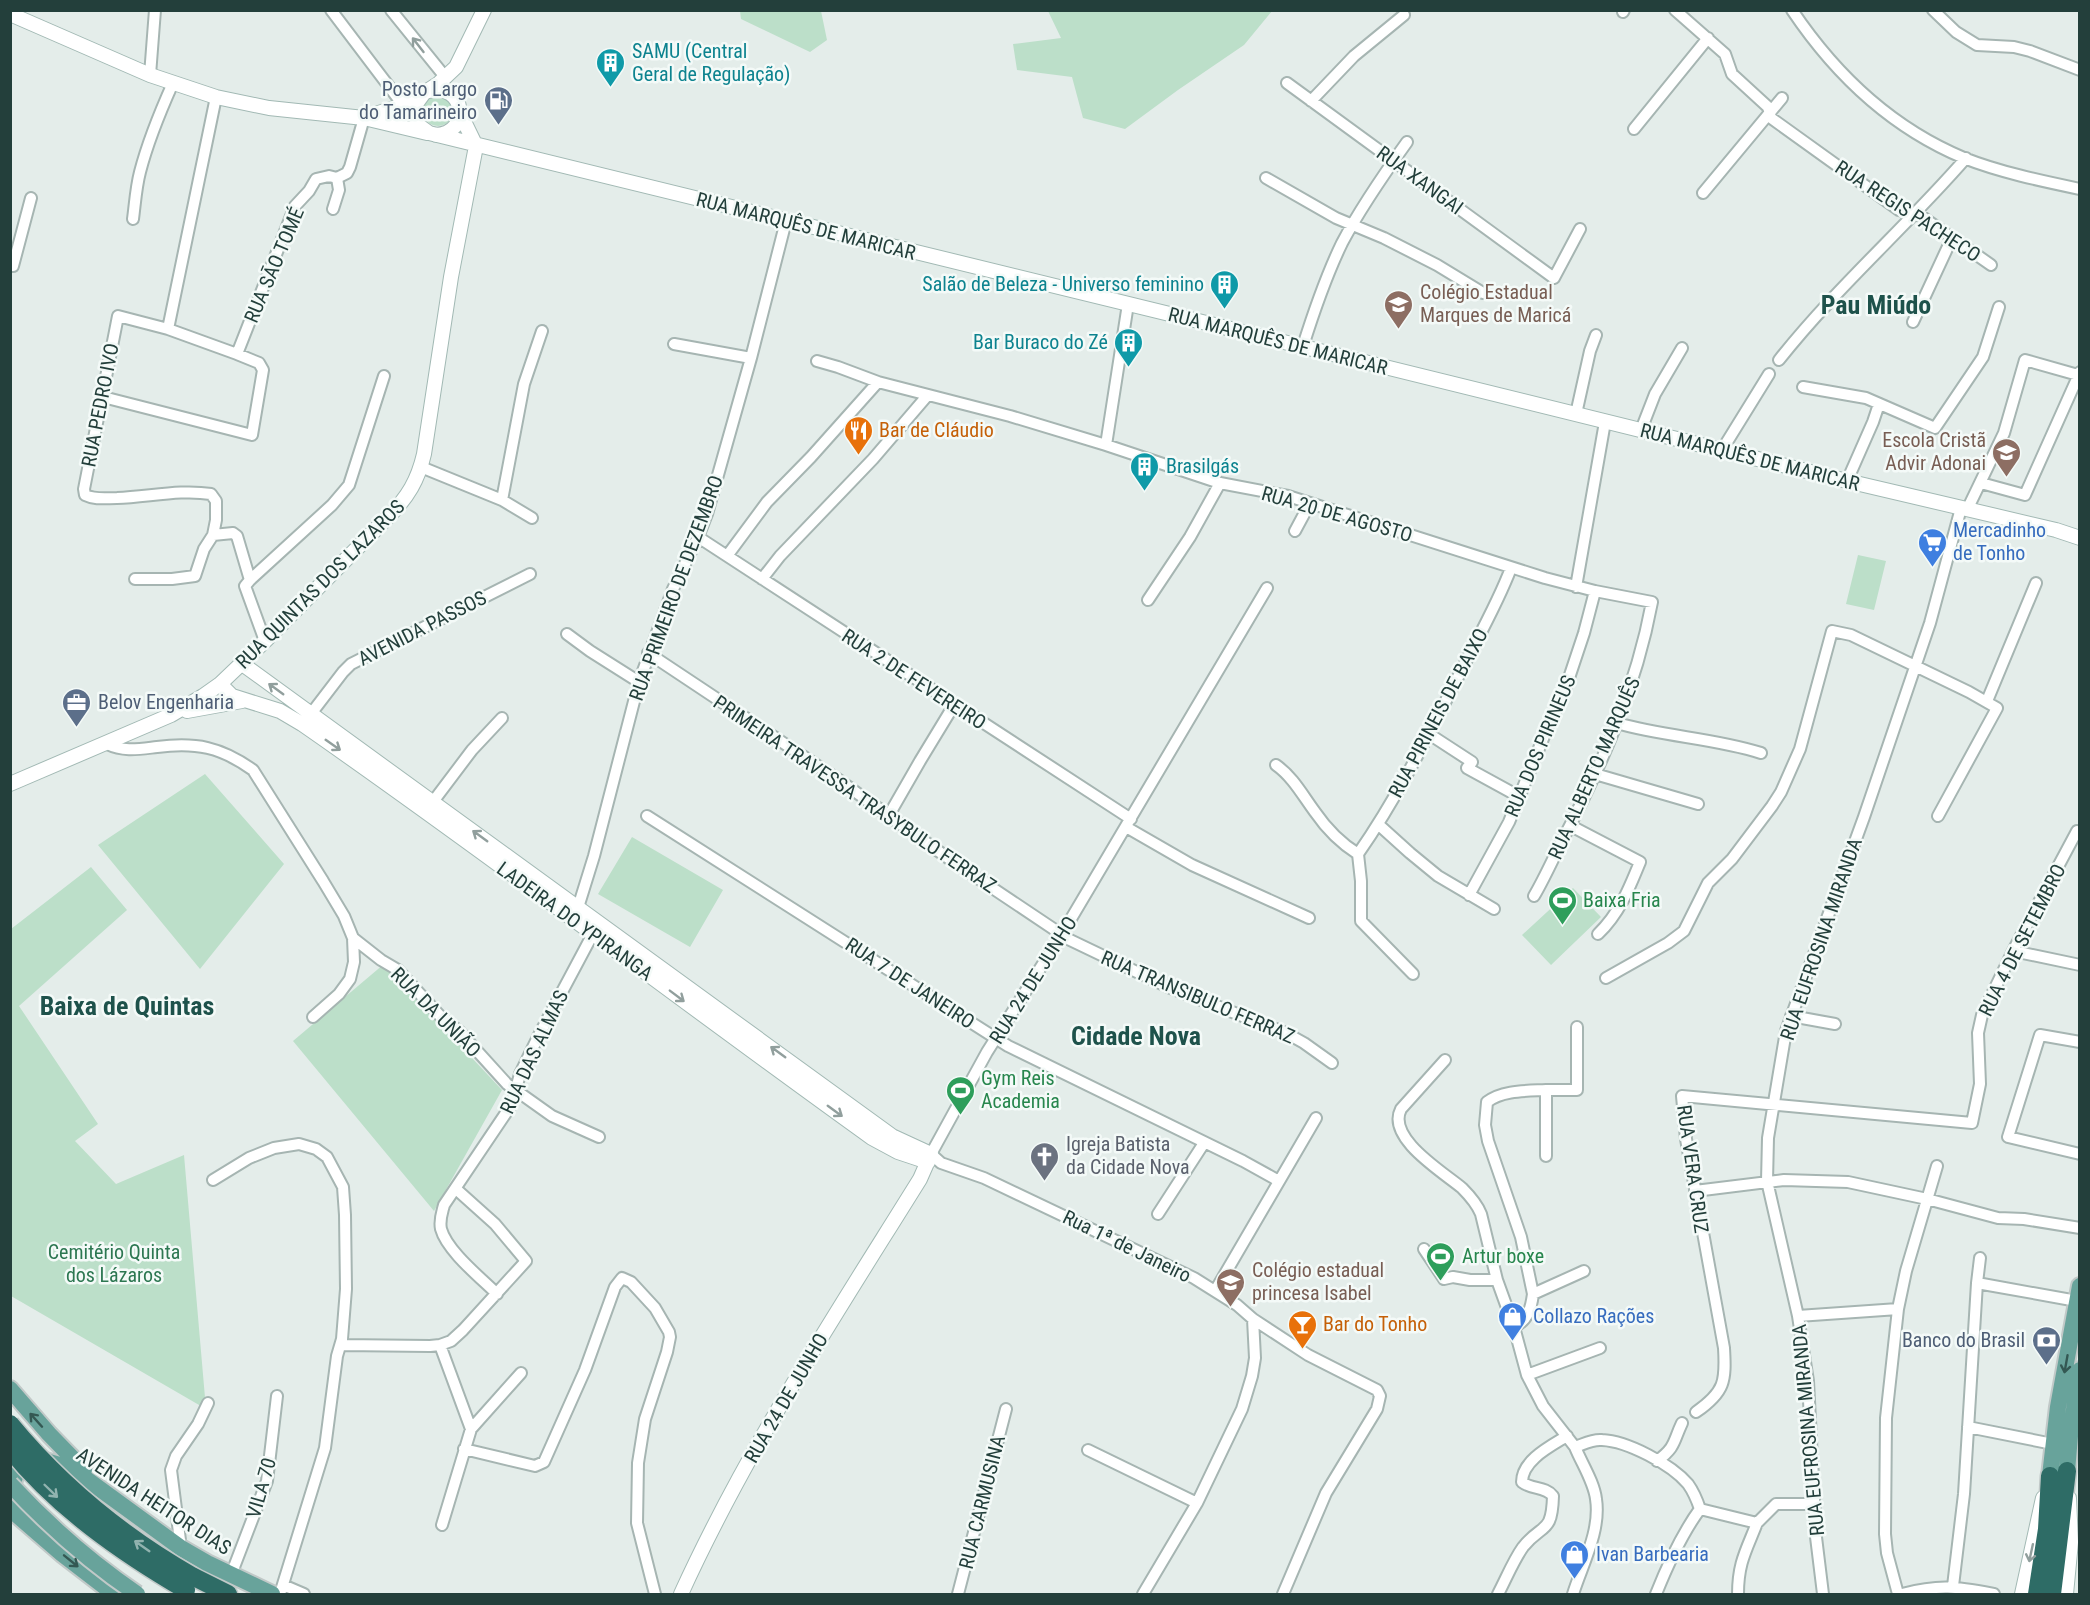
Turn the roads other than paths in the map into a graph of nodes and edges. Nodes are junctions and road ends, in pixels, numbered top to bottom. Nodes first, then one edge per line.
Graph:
1 (155, 10) edge
2 (331, 10) edge
3 (391, 10) edge
4 (484, 10) edge
5 (1675, 10) edge
6 (1792, 10) edge
7 (1933, 10) edge
8 (10, 14) edge
9 (1404, 15) dead end
10 (1708, 38) junction
11 (2079, 70) edge
12 (451, 73) junction
13 (150, 75) junction
14 (173, 83) junction
15 (1287, 83) dead end
16 (426, 92) junction
17 (216, 97) junction
18 (1782, 98) dead end
19 (1311, 101) junction
20 (403, 105) junction
21 (460, 111) junction
22 (1769, 112) junction
23 (362, 124) junction
24 (1634, 129) dead end
25 (432, 134) junction
26 (1407, 142) dead end
27 (476, 146) junction
28 (1966, 158) junction
29 (1394, 161) junction
30 (337, 178) junction
31 (1266, 178) dead end
32 (2079, 189) edge
33 (1703, 193) dead end
34 (31, 198) dead end
35 (333, 209) dead end
36 (1914, 214) junction
37 (133, 219) dead end
38 (786, 220) junction
39 (1352, 225) junction
40 (1580, 229) dead end
41 (1952, 238) junction
42 (1991, 265) dead end
43 (12, 266) edge
44 (1483, 293) dead end
45 (1128, 304) junction
46 (1999, 308) dead end
47 (1913, 322) dead end
48 (168, 329) junction
49 (542, 331) dead end
50 (1596, 335) dead end
51 (674, 344) dead end
52 (1303, 346) junction
53 (1682, 348) dead end
54 (237, 354) junction
55 (751, 358) junction
56 (1779, 360) dead end
57 (817, 362) dead end
58 (1769, 374) dead end
59 (2079, 374) edge
60 (384, 376) dead end
61 (878, 382) junction
62 (1803, 387) dead end
63 (927, 396) junction
64 (103, 397) junction
65 (1879, 404) junction
66 (1576, 414) junction
67 (1605, 422) junction
68 (1641, 430) junction
69 (1106, 445) junction
70 (1722, 450) junction
71 (421, 467) junction
72 (1847, 481) junction
73 (1220, 483) junction
74 (1981, 483) junction
75 (502, 500) junction
76 (1310, 503) junction
77 (1964, 509) junction
78 (532, 518) dead end
79 (1295, 531) dead end
80 (213, 535) junction
81 (698, 537) junction
82 (2079, 537) edge
83 (727, 556) junction
84 (1511, 568) junction
85 (530, 574) dead end
86 (135, 579) dead end
87 (762, 579) junction
88 (250, 580) junction
89 (2036, 583) dead end
90 (1576, 587) junction
91 (1267, 588) dead end
92 (1595, 591) junction
93 (1148, 600) dead end
94 (1652, 602) joint
95 (567, 634) dead end
96 (265, 641) junction
97 (648, 653) junction
98 (241, 663) junction
99 (1915, 666) junction
100 (639, 682) junction
101 (220, 684) junction
102 (244, 701) junction
103 (1987, 701) junction
104 (954, 705) junction
105 (171, 715) junction
106 (502, 718) dead end
107 (307, 719) junction
108 (1617, 723) junction
109 (1429, 734) junction
110 (107, 744) junction
111 (1761, 753) dead end
112 (1276, 765) dead end
113 (1595, 774) junction
114 (10, 784) edge
115 (1520, 797) junction
116 (1698, 804) dead end
117 (429, 807) junction
118 (890, 815) junction
119 (647, 816) dead end
120 (1938, 816) dead end
121 (1129, 823) junction
122 (1379, 825) junction
123 (1571, 826) junction
124 (2077, 831) dead end
125 (1359, 854) junction
126 (1469, 895) junction
127 (1534, 896) dead end
128 (1494, 909) dead end
129 (576, 914) junction
130 (1309, 918) dead end
131 (596, 928) junction
132 (1062, 934) junction
133 (1598, 934) dead end
134 (353, 938) junction
135 (2013, 951) junction
136 (2079, 965) edge
137 (1413, 974) dead end
138 (1606, 978) dead end
139 (1791, 1016) junction
140 (313, 1017) dead end
141 (1835, 1024) dead end
142 (1577, 1027) dead end
143 (996, 1039) junction
144 (2079, 1042) edge
145 (1445, 1060) dead end
146 (1332, 1063) dead end
147 (517, 1090) junction
148 (1546, 1090) junction
149 (1773, 1103) junction
150 (1316, 1118) dead end
151 (1972, 1124) joint
152 (599, 1137) dead end
153 (1204, 1143) junction
154 (2079, 1154) edge
155 (1546, 1156) dead end
156 (934, 1160) junction
157 (1937, 1166) dead end
158 (213, 1180) dead end
159 (1279, 1181) junction
160 (1767, 1181) junction
161 (456, 1189) junction
162 (1695, 1191) junction
163 (1927, 1199) junction
164 (1158, 1214) dead end
165 (2079, 1228) edge
166 (1424, 1249) dead end
167 (1980, 1258) dead end
168 (1584, 1271) dead end
169 (1497, 1280) junction
170 (1977, 1283) junction
171 (1215, 1292) junction
172 (2078, 1293) edge
173 (496, 1294) junction
174 (1533, 1294) junction
175 (1898, 1309) junction
176 (1798, 1316) junction
177 (1253, 1319) junction
178 (1514, 1327) junction
179 (341, 1345) junction
180 (440, 1346) junction
181 (1600, 1348) dead end
182 (2079, 1370) edge
183 (521, 1373) dead end
184 (1527, 1375) junction
185 (10, 1389) edge
186 (277, 1396) dead end
187 (208, 1403) dead end
188 (1006, 1409) dead end
189 (1696, 1412) dead end
190 (1682, 1423) dead end
191 (10, 1424) edge
192 (1968, 1427) junction
193 (471, 1429) junction
194 (1567, 1436) junction
195 (2053, 1444) junction
196 (1575, 1447) junction
197 (464, 1449) junction
198 (1088, 1450) dead end
199 (10, 1451) edge
200 (32, 1458) junction
201 (1657, 1461) junction
202 (2059, 1474) junction
203 (10, 1484) edge
204 (106, 1492) junction
205 (1197, 1503) junction
206 (1815, 1504) junction
207 (1700, 1509) junction
208 (17, 1515) edge
209 (1757, 1523) junction
210 (442, 1525) dead end
211 (181, 1548) junction
212 (2051, 1552) junction
213 (231, 1575) junction
214 (192, 1587) edge
215 (1953, 1587) junction
216 (279, 1591) edge
217 (114, 1594) edge
218 (137, 1594) edge
219 (228, 1594) edge
220 (304, 1594) edge
221 (655, 1594) edge
222 (681, 1594) edge
223 (958, 1594) edge
224 (1143, 1594) edge
225 (1283, 1594) edge
226 (1498, 1594) edge
227 (1573, 1594) edge
228 (1656, 1594) edge
229 (1738, 1594) edge
230 (1823, 1594) edge
231 (1898, 1594) edge
232 (1902, 1594) edge
233 (1994, 1594) edge
234 (2022, 1594) edge
235 (2037, 1594) edge
236 (2052, 1594) edge
237 (2066, 1594) edge

1 - 13 street
2 - 20 street
12 -> 3 street
4 - 12 main road
5 - 10 street, RUA REGIS PACHECO
6 - 28 street
7 - 11 street
8 - 13 main road, RUA MARQUÊS DE MARICAR
9 - 19 street
10 - 22 street, RUA REGIS PACHECO
10 - 24 street
12 - 16 main road
12 - 21 main road
13 - 14 main road, RUA MARQUÊS DE MARICAR
14 - 17 main road, RUA MARQUÊS DE MARICAR
14 - 37 street
15 - 19 street, RUA XANGAI
16 - 20 main road
16 - 21 main road
16 - 25 main road
17 - 23 main road, RUA MARQUÊS DE MARICAR
17 - 48 street
18 - 22 street
19 - 29 street, RUA XANGAI
20 - 23 main road
21 - 25 main road
21 - 27 main road
22 - 33 street
22 - 36 street, RUA REGIS PACHECO
23 - 25 main road, RUA MARQUÊS DE MARICAR
23 - 30 street
25 - 27 main road, RUA MARQUÊS DE MARICAR
26 - 29 street
27 - 38 main road, RUA MARQUÊS DE MARICAR
27 - 71 main road, RUA QUINTAS DOS LAZAROS
28 - 32 street
28 - 36 street
29 - 39 street
29 - 40 street, RUA XANGAI
30 - 35 street
30 - 54 street, RUA SĀO TOMÉ
31 - 39 street
34 - 43 street
36 - 41 street, RUA REGIS PACHECO
36 - 56 street
38 - 45 main road, RUA MARQUÊS DE MARICAR
38 - 55 street, RUA PRIMEIRO DE DEZEMBRO
39 - 44 street
39 - 52 street
41 - 42 street, RUA REGIS PACHECO
41 - 47 street
45 - 52 main road, RUA MARQUÊS DE MARICAR
45 - 69 street
46 - 65 street
48 - 54 street
48 - 64 street, RUA PEDRO IVO
49 - 75 street
50 - 66 street
51 - 55 street
52 - 66 main road, RUA MARQUÊS DE MARICAR
53 - 68 street
54 - 64 street
55 - 81 street, RUA PRIMEIRO DE DEZEMBRO
57 - 61 street, RUA 20 DE AGOSTO
58 - 70 street
59 - 74 street
59 - 74 street, RUA EUFROSINA MIRANDA
60 - 88 street
61 - 63 street, RUA 20 DE AGOSTO
61 - 83 street
62 - 65 street
63 - 69 street, RUA 20 DE AGOSTO
63 - 87 street
64 - 80 street, RUA PEDRO IVO
65 - 72 street
66 - 67 main road, RUA MARQUÊS DE MARICAR
67 - 68 main road, RUA MARQUÊS DE MARICAR
67 - 90 street
68 - 70 main road, RUA MARQUÊS DE MARICAR
69 - 73 street, RUA 20 DE AGOSTO
70 - 72 main road, RUA MARQUÊS DE MARICAR
71 - 75 street
71 - 96 main road, RUA QUINTAS DOS LAZAROS
72 - 77 main road, RUA MARQUÊS DE MARICAR
73 - 76 street, RUA 20 DE AGOSTO
73 - 93 street
74 - 77 street, RUA EUFROSINA MIRANDA
75 - 78 street
76 - 79 street
76 - 84 street, RUA 20 DE AGOSTO
77 - 82 main road, RUA MARQUÊS DE MARICAR
77 - 99 street, RUA EUFROSINA MIRANDA
80 - 86 street
80 - 88 street
81 - 83 street, RUA 2 DE FEVEREIRO
81 - 97 street, RUA PRIMEIRO DE DEZEMBRO
83 - 87 street, RUA 2 DE FEVEREIRO
84 - 90 street, RUA 20 DE AGOSTO
84 - 109 street, RUA PIRINEIS DE BAIXO
85 - 107 street, AVENIDA PASSOS
87 - 104 street, RUA 2 DE FEVEREIRO
88 - 96 street
89 - 103 street
90 - 92 street, RUA 20 DE AGOSTO
91 - 121 street, RUA 24 DE JUNHO
92 - 94 street, RUA 20 DE AGOSTO
92 - 115 street, RUA DOS PIRINEUS
94 - 108 street, RUA ALBERTO MARQUÊS
95 - 100 street
96 - 98 main road, RUA QUINTAS DOS LAZAROS
97 - 100 street, RUA PRIMEIRO DE DEZEMBRO
97 - 118 street, PRIMEIRA TRAVESSA TRASYBULO FERRAZ
98 - 101 main road, RUA QUINTAS DOS LAZAROS
107 -> 98 main road, LADEIRA DO YPIRANGA
99 - 103 street
99 - 138 street
99 - 139 street, RUA EUFROSINA MIRANDA
100 - 129 street, RUA PRIMEIRO DE DEZEMBRO
101 - 102 main road, LADEIRA DO YPIRANGA
101 - 105 main road, RUA QUINTAS DOS LAZAROS
102 - 105 main road
102 - 107 main road, LADEIRA DO YPIRANGA
103 - 120 street
104 - 118 street
104 - 121 street, RUA 2 DE FEVEREIRO
105 - 110 main road, RUA QUINTAS DOS LAZAROS
106 - 117 street
107 - 117 main road, LADEIRA DO YPIRANGA
108 - 111 street
108 - 113 street, RUA ALBERTO MARQUÊS
109 - 115 street
109 - 122 street, RUA PIRINEIS DE BAIXO
110 - 114 main road, RUA QUINTAS DOS LAZAROS
110 - 134 street
112 - 125 street
113 - 116 street
113 - 123 street, RUA ALBERTO MARQUÊS
115 - 126 street, RUA DOS PIRINEUS
117 - 129 main road, LADEIRA DO YPIRANGA
118 - 132 street, PRIMEIRA TRAVESSA TRASYBULO FERRAZ
119 - 143 street, RUA 7 DE JANEIRO
121 - 130 street, RUA 2 DE FEVEREIRO
121 - 132 street, RUA 24 DE JUNHO
122 - 125 street, RUA PIRINEIS DE BAIXO
122 - 126 street
123 - 127 street, RUA ALBERTO MARQUÊS
123 - 133 street
124 - 135 street, RUA 4 DE SETEMBRO
125 - 137 street
126 - 128 street
129 - 131 main road, LADEIRA DO YPIRANGA
131 - 147 street, RUA DAS ALMAS
131 - 156 main road, LADEIRA DO YPIRANGA
132 - 143 street, RUA 24 DE JUNHO
132 - 146 street, RUA TRANSIBULO FERRAZ
134 - 140 street
134 - 147 street, RUA DA UNIÃO
135 - 136 street
135 - 151 street, RUA 4 DE SETEMBRO
139 - 141 street
139 - 149 street, RUA EUFROSINA MIRANDA
142 - 148 street
143 - 153 street, RUA 7 DE JANEIRO
143 - 156 street, RUA 24 DE JUNHO
144 - 154 street
145 - 169 street
147 - 152 street, RUA DA UNIÃO
147 - 161 street, RUA DAS ALMAS
148 - 155 street
148 - 174 street
149 - 151 street, RUA VERA CRUZ
149 - 160 street, RUA EUFROSINA MIRANDA
149 - 162 street, RUA VERA CRUZ
150 - 159 street
153 - 159 street, RUA 7 DE JANEIRO
153 - 164 street
156 - 171 street, Rua 1ª de Janeiro
156 - 222 main road, RUA 24 DE JUNHO
157 - 163 street
158 - 179 street
159 - 171 street
160 - 162 street
160 - 163 street
160 - 176 street, RUA EUFROSINA MIRANDA
161 - 173 street, RUA DAS ALMAS
161 - 173 street
162 - 189 street, RUA VERA CRUZ
163 - 165 street
163 - 175 street
166 - 169 street
167 - 170 street
168 - 174 street
169 - 178 street
170 - 172 street
170 - 192 street
171 - 177 street, Rua 1ª de Janeiro
172 -> 195 main road
173 - 180 street
174 - 178 street
175 - 176 street
175 - 231 street
176 - 206 street, RUA EUFROSINA MIRANDA
177 - 205 street
177 - 225 street, Rua 1ª de Janeiro
178 - 184 street
179 - 180 street
179 - 216 street
180 - 193 street
181 - 184 street
182 - 202 main road
183 - 193 street
184 - 194 street
204 -> 185 main road
186 - 213 street, VILA 70
187 - 211 street
188 - 223 street, RUA CARMUSINA
190 - 201 street
214 -> 191 highway, bridge
192 - 195 street
192 - 215 street
193 - 197 street
194 - 196 street
194 - 226 street
195 - 202 main road
196 - 201 street
196 - 227 street
197 - 210 street
197 - 221 street
198 - 205 street
199 - 200 main road, AVENIDA HEITOR DIAS
199 -> 214 highway, bridge
200 - 204 main road, AVENIDA HEITOR DIAS
200 - 208 main road
201 - 207 street
202 - 212 highway
202 -> 234 main road
202 - 237 main road
203 - 218 main road, bridge
204 - 211 main road, AVENIDA HEITOR DIAS
205 - 224 street
206 - 209 street
206 - 230 street, RUA EUFROSINA MIRANDA
207 - 209 street
207 - 228 street
208 -> 217 main road
209 - 229 street
211 - 213 main road, AVENIDA HEITOR DIAS
212 - 235 highway
212 - 236 highway
213 - 216 main road, AVENIDA HEITOR DIAS
214 - 219 highway
215 - 232 street
215 - 233 street
216 - 220 street

